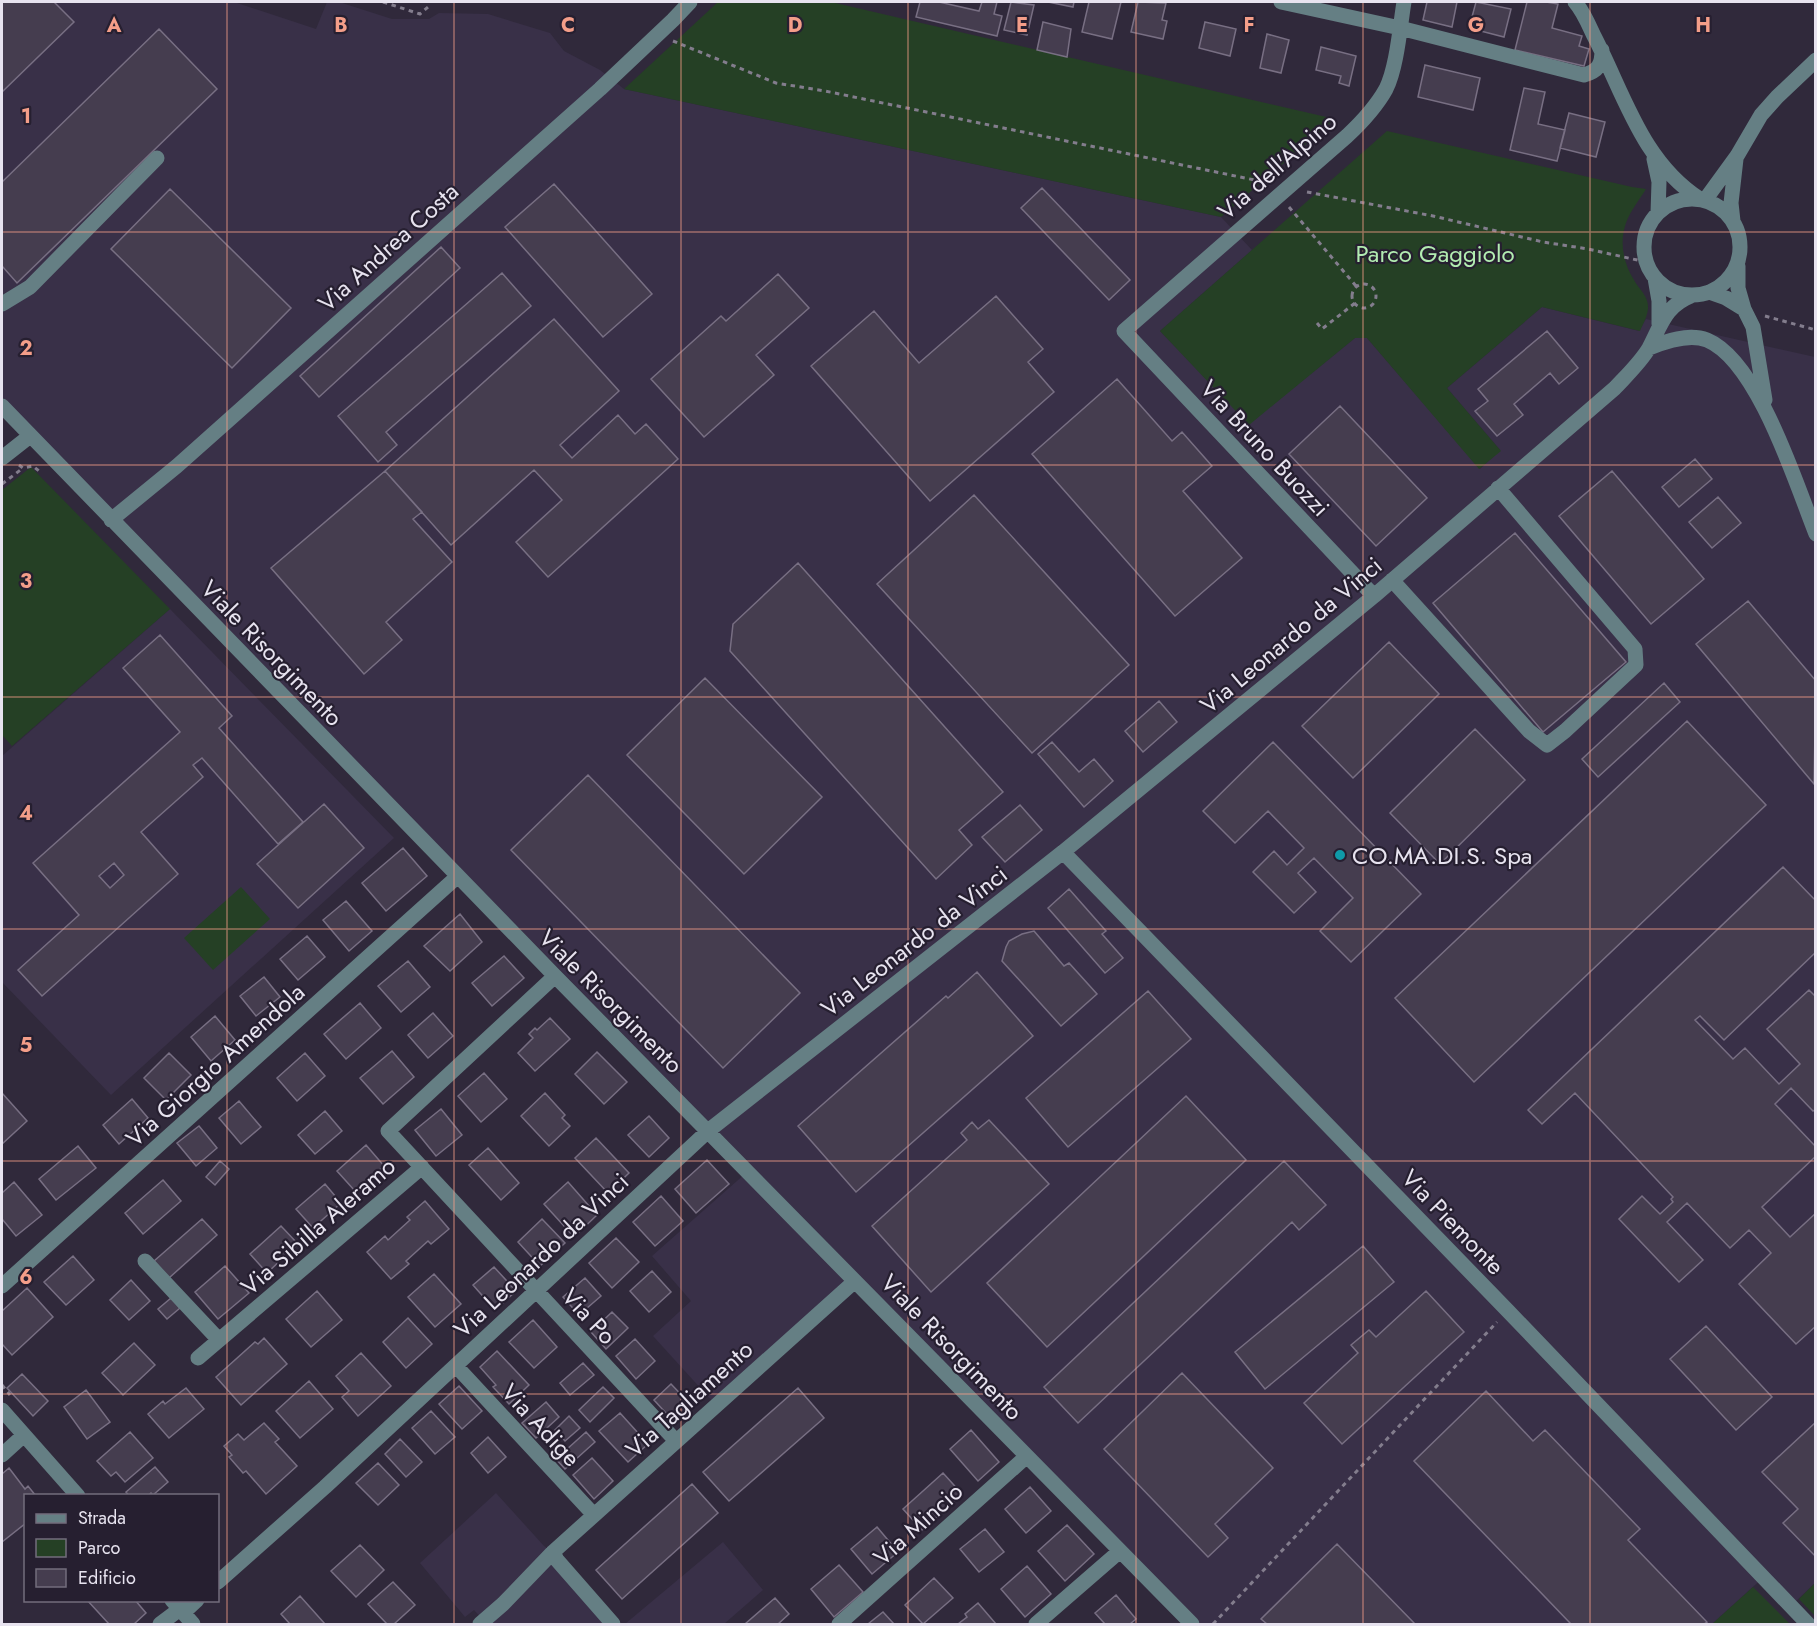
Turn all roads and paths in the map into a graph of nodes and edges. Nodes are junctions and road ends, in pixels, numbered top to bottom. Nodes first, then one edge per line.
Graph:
1 (383, 2) edge
2 (429, 2) edge
3 (690, 2) edge
4 (1281, 2) edge
5 (1404, 2) edge
6 (1575, 2) edge
7 (1400, 28) junction
8 (658, 34) junction
9 (1602, 50) junction
10 (1815, 60) edge
11 (1584, 75) junction
12 (1626, 103) junction
13 (1653, 156) junction
14 (1737, 156) junction
15 (157, 158) dead end
16 (1282, 191) junction
17 (1702, 200) junction
18 (1658, 213) junction
19 (1733, 221) junction
20 (1646, 262) junction
21 (1738, 263) junction
22 (1655, 278) junction
23 (1356, 286) junction
24 (1701, 294) junction
25 (1354, 303) junction
26 (2, 304) edge
27 (1744, 309) junction
28 (1317, 323) dead end
29 (1659, 324) junction
30 (1815, 330) edge
31 (1124, 331) joint
32 (1649, 348) junction
33 (2, 406) edge
34 (1768, 417) junction
35 (30, 436) junction
36 (2, 458) edge
37 (23, 468) dead end
38 (2, 484) edge
39 (1498, 488) junction
40 (111, 520) junction
41 (1815, 534) edge
42 (1392, 580) junction
43 (1374, 596) junction
44 (1063, 852) junction
45 (458, 876) junction
46 (555, 976) junction
47 (708, 1131) junction
48 (422, 1167) junction
49 (145, 1261) dead end
50 (855, 1281) junction
51 (2, 1286) edge
52 (534, 1290) junction
53 (1508, 1311) junction
54 (219, 1341) junction
55 (198, 1358) dead end
56 (456, 1366) junction
57 (2, 1410) edge
58 (24, 1435) junction
59 (676, 1441) junction
60 (2, 1455) edge
61 (1027, 1456) junction
62 (76, 1494) edge
63 (594, 1515) junction
64 (1120, 1551) junction
65 (553, 1552) junction
66 (219, 1581) edge
67 (194, 1602) edge
68 (182, 1612) edge
69 (160, 1624) edge
70 (480, 1624) edge
71 (613, 1624) edge
72 (839, 1624) edge
73 (1036, 1624) edge
74 (1192, 1624) edge
75 (1212, 1624) edge
76 (1808, 1624) edge

1 - 2 path
3 - 8 street, Via Andrea Costa
4 - 7 street
5 - 7 street, Via dell'Alpino
6 - 9 street
7 - 11 street
7 - 16 street, Via dell'Alpino
8 - 16 path
8 - 40 street, Via Andrea Costa
9 - 11 street
9 - 12 street
10 - 14 street
11 - 12 street
12 - 13 street
13 - 17 street
13 - 18 street
14 - 17 street
14 - 19 street
15 - 26 street
16 - 20 path
16 - 23 path
16 - 31 street, Via dell'Alpino
17 - 18 street
17 - 19 street
18 - 20 street
19 - 21 street
20 - 22 street
21 - 24 street
21 - 27 street
22 - 24 street
22 - 29 street, Via Leonardo da Vinci
23 - 25 path
23 - 25 path
24 - 27 street
24 - 29 street, Via Leonardo da Vinci
25 - 28 path
27 - 30 path
27 - 34 street
29 - 32 street, Via Leonardo da Vinci
31 - 43 street, Via Bruno Buozzi
32 - 34 street
32 - 39 street, Via Leonardo da Vinci
33 - 35 street, Viale Risorgimento
34 - 41 street
35 - 36 street
35 - 40 street, Viale Risorgimento
37 - 38 path
39 - 42 street, Via Leonardo da Vinci
39 - 42 street
40 - 45 street, Viale Risorgimento
42 - 43 street, Via Leonardo da Vinci
43 - 44 street, Via Leonardo da Vinci
44 - 47 street, Via Leonardo da Vinci
44 - 53 street, Via Piemonte
45 - 46 street, Viale Risorgimento
45 - 51 street, Via Giorgio Amendola
46 - 47 street, Viale Risorgimento
46 - 48 street, Via Sibilla Aleramo
47 - 50 street, Viale Risorgimento
47 - 52 street, Via Leonardo da Vinci
48 - 52 street, Via Po
48 - 54 street, Via Sibilla Aleramo
49 - 54 street
50 - 59 street, Via Tagliamento
50 - 61 street, Viale Risorgimento
52 - 56 street, Via Leonardo da Vinci
52 - 59 street, Via Po
53 - 75 path
53 - 76 street, Via Piemonte
54 - 55 street, Via Sibilla Aleramo
56 - 63 street, Via Adige
56 - 66 street, Via Leonardo da Vinci
57 - 58 street
58 - 60 street
58 - 62 street
59 - 63 street, Via Tagliamento
61 - 64 street, Viale Risorgimento
61 - 72 street, Via Mincio
63 - 65 street, Via Tagliamento
64 - 73 street
64 - 74 street, Viale Risorgimento
65 - 70 street, Via Tagliamento
65 - 71 street
67 - 68 street
68 - 69 street

